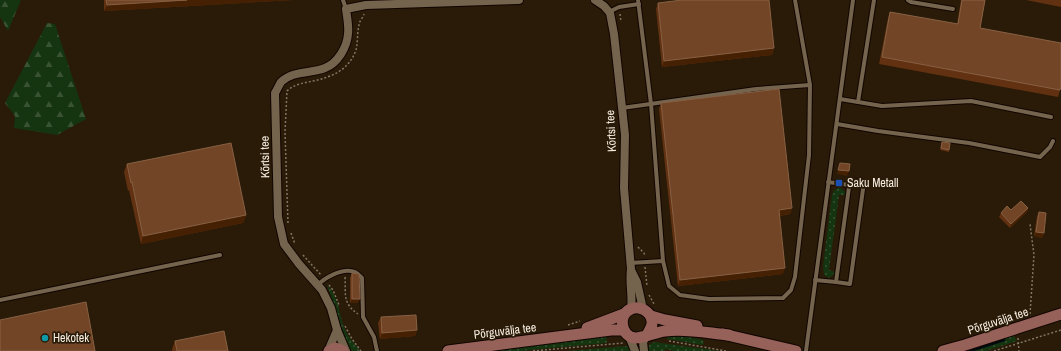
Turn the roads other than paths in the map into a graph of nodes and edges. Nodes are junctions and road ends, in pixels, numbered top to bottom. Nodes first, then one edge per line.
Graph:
1 (344, 0) edge
2 (519, 0) edge
3 (595, 0) edge
4 (795, 0) edge
5 (854, 0) edge
6 (874, 0) edge
7 (908, 0) edge
8 (639, 2) edge
9 (346, 9) junction
10 (953, 9) dead end
11 (610, 12) junction
12 (810, 85) junction
13 (840, 99) junction
14 (858, 102) junction
15 (651, 104) junction
16 (622, 108) junction
17 (1050, 117) dead end
18 (837, 124) junction
19 (1052, 141) dead end
20 (828, 182) junction
21 (849, 185) junction
22 (220, 255) dead end
23 (663, 261) junction
24 (630, 266) junction
25 (815, 280) junction
26 (836, 282) junction
27 (318, 285) junction
28 (0, 300) edge
29 (627, 311) junction
30 (650, 311) junction
31 (1061, 314) edge
32 (337, 330) junction
33 (566, 330) junction
34 (646, 335) junction
35 (729, 335) junction
36 (626, 336) junction
37 (328, 351) edge
38 (343, 351) edge
39 (346, 351) edge
40 (377, 351) edge
41 (448, 351) edge
42 (635, 351) edge
43 (644, 351) edge
44 (796, 351) edge
45 (806, 351) edge
46 (943, 351) edge

1 - 9 lane, Kõrtsi tee
2 - 9 street
3 - 11 street
4 - 12 lane
5 - 13 lane
6 - 14 lane
7 - 10 lane
8 - 11 lane
8 - 15 lane
9 - 27 street, Kõrtsi tee
11 - 16 street, Kõrtsi tee
12 - 15 lane
12 - 23 lane
13 - 14 lane
13 - 18 lane
14 - 17 lane
15 - 16 lane
15 - 23 lane
16 - 24 street, Kõrtsi tee
18 - 19 lane
18 - 20 lane
20 - 21 lane
20 - 25 lane
21 - 26 lane
21 - 26 lane
22 - 28 lane
23 - 24 lane
24 - 29 street, Kõrtsi tee
24 - 30 street, Kõrtsi tee
25 - 26 lane
25 - 45 lane
27 - 32 street, Kõrtsi tee
27 - 40 lane
29 - 30 street
29 - 33 street, Põrguvälja tee
29 - 36 street
30 - 34 street
30 - 35 street
31 - 46 street, Põrguvälja tee
32 - 37 street
32 - 39 street, Kõrtsi tee
33 - 36 street, Põrguvälja tee
33 - 41 street, Põrguvälja tee
34 - 35 street
34 - 36 street
34 - 43 street
35 - 44 street
36 - 42 street
37 - 38 street

